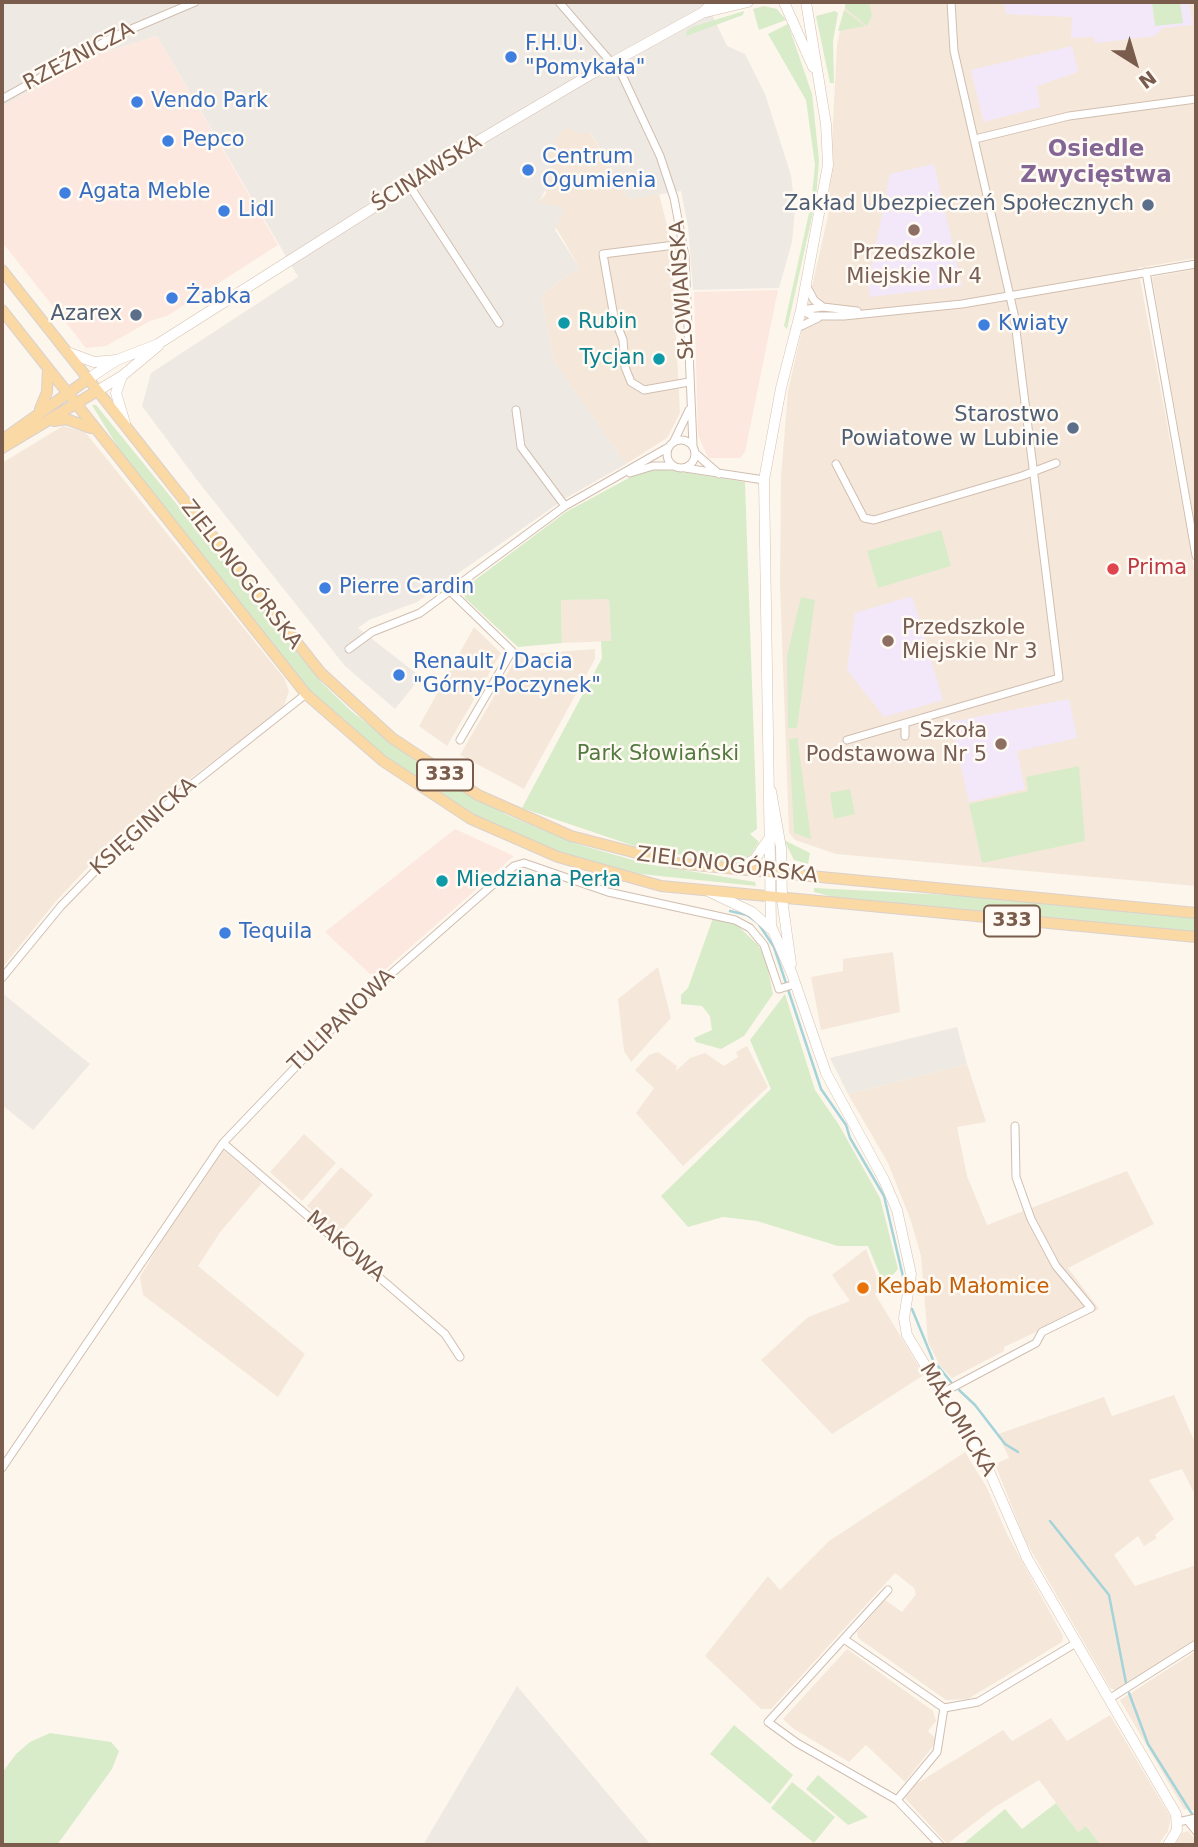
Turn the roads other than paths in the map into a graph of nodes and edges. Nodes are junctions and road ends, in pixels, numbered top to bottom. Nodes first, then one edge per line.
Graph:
1 (195, 2) edge
2 (559, 2) edge
3 (714, 2) edge
4 (747, 2) edge
5 (784, 2) edge
6 (806, 2) edge
7 (951, 2) edge
8 (702, 13) junction
9 (611, 62) junction
10 (816, 74) junction
11 (2, 99) edge
12 (1196, 99) edge
13 (975, 139) junction
14 (409, 185) junction
15 (683, 244) junction
16 (1196, 264) edge
17 (2, 270) edge
18 (1146, 272) junction
19 (806, 285) junction
20 (1011, 297) junction
21 (823, 307) junction
22 (2, 310) edge
23 (801, 310) junction
24 (864, 312) junction
25 (825, 317) junction
26 (499, 323) dead end
27 (795, 329) junction
28 (158, 344) junction
29 (65, 351) junction
30 (117, 360) junction
31 (48, 368) junction
32 (122, 376) junction
33 (88, 379) junction
34 (689, 382) junction
35 (97, 391) junction
36 (68, 393) junction
37 (76, 404) junction
38 (690, 406) junction
39 (516, 410) dead end
40 (37, 414) junction
41 (44, 424) junction
42 (128, 430) junction
43 (98, 432) junction
44 (2, 440) edge
45 (674, 441) junction
46 (2, 448) edge
47 (667, 448) junction
48 (694, 449) junction
49 (1055, 463) dead end
50 (836, 464) dead end
51 (673, 466) junction
52 (684, 468) junction
53 (1034, 470) junction
54 (719, 474) junction
55 (616, 478) junction
56 (764, 480) junction
57 (565, 506) junction
58 (1196, 555) edge
59 (450, 591) junction
60 (349, 649) dead end
61 (306, 694) junction
62 (905, 723) junction
63 (905, 736) dead end
64 (460, 740) dead end
65 (847, 740) dead end
66 (770, 788) junction
67 (768, 840) junction
68 (735, 870) junction
69 (769, 873) junction
70 (782, 874) junction
71 (709, 892) junction
72 (776, 899) junction
73 (1196, 913) edge
74 (773, 932) junction
75 (1196, 937) edge
76 (2, 978) edge
77 (790, 983) junction
78 (1015, 1126) dead end
79 (223, 1143) junction
80 (460, 1357) dead end
81 (942, 1393) junction
82 (2, 1468) edge
83 (888, 1590) dead end
84 (844, 1639) junction
85 (1076, 1643) junction
86 (1196, 1644) edge
87 (1109, 1699) junction
88 (944, 1707) junction
89 (897, 1800) junction
90 (1188, 1820) edge
91 (1196, 1831) edge
92 (940, 1845) edge
93 (1168, 1845) edge

1 - 11 street, RZEŹNICZA
2 - 9 street
3 - 8 street, ŚCINAWSKA
4 - 8 street, ŚCINAWSKA
5 - 10 street
6 - 10 street
7 - 13 street
8 - 9 street, ŚCINAWSKA
9 - 14 street, ŚCINAWSKA
9 - 15 street, SŁOWIAŃSKA
10 - 19 street
12 - 13 street
13 - 20 street
14 - 26 street
14 - 28 street, ŚCINAWSKA
15 - 34 street, SŁOWIAŃSKA
15 - 34 street
16 - 18 street
17 - 29 main road, ZIELONOGÓRSKA
18 - 20 street
18 - 58 street
19 - 21 street
19 - 23 street
20 - 24 street
20 - 53 street
21 - 23 street
21 - 24 street
22 - 31 main road, ZIELONOGÓRSKA
23 - 25 street
23 - 27 street
24 - 25 street
25 - 27 street
27 - 56 street
28 - 30 street, ŚCINAWSKA
28 - 32 street, ŚCINAWSKA
29 - 30 street
29 - 33 main road, ZIELONOGÓRSKA
30 - 33 street, ŚCINAWSKA
31 - 36 main road, ZIELONOGÓRSKA / 333
31 - 40 main road
32 - 35 street, ŚCINAWSKA
32 - 42 street
33 - 35 main road, ZIELONOGÓRSKA
33 - 36 main road, ŚCINAWSKA
34 - 38 street, SŁOWIAŃSKA
35 - 37 main road
35 - 42 main road, ZIELONOGÓRSKA / 333
36 - 37 main road, ZIELONOGÓRSKA / 333
36 - 40 main road, ŚCINAWSKA
37 - 41 main road
37 - 43 main road, ZIELONOGÓRSKA / 333
38 - 45 street
38 - 48 street, SŁOWIAŃSKA
39 - 57 street
40 - 44 main road, ŚCINAWSKA
41 - 43 main road
41 - 46 main road
42 - 68 main road, ZIELONOGÓRSKA / 333
43 - 61 main road, ZIELONOGÓRSKA / 333
45 - 47 street
45 - 48 street
47 - 51 street
47 - 55 street
48 - 52 street
48 - 54 street
49 - 53 street
50 - 53 street
51 - 52 street
51 - 55 street
52 - 54 street
53 - 62 street
54 - 56 street
55 - 57 street
56 - 66 street
57 - 59 street
59 - 60 street
59 - 64 street
61 - 71 main road, ZIELONOGÓRSKA / 333
61 - 76 street, KSIĘGINICKA
62 - 63 street
62 - 65 street
66 - 67 street
66 - 70 street
67 - 68 street
67 - 69 street
68 - 69 main road, ZIELONOGÓRSKA / 333
69 - 70 main road, ZIELONOGÓRSKA / 333
69 - 72 street
70 - 72 street
70 - 73 main road, ZIELONOGÓRSKA / 333
71 - 72 main road, ZIELONOGÓRSKA / 333
71 - 74 street
72 - 74 street, MAŁOMICKA
72 - 75 main road, ZIELONOGÓRSKA / 333
72 - 77 street, MAŁOMICKA
74 - 77 street, MAŁOMICKA
77 - 79 street, TULIPANOWA
77 - 81 street, MAŁOMICKA
78 - 81 street
79 - 80 street, MAKOWA
79 - 82 street, TULIPANOWA
81 - 85 street, MAŁOMICKA
83 - 84 street
84 - 88 street
84 - 89 street
85 - 87 street, MAŁOMICKA
85 - 88 street
86 - 87 street
87 - 90 street, MAŁOMICKA
88 - 89 street
89 - 92 street
90 - 91 street, MAŁOMICKA
90 - 93 street

